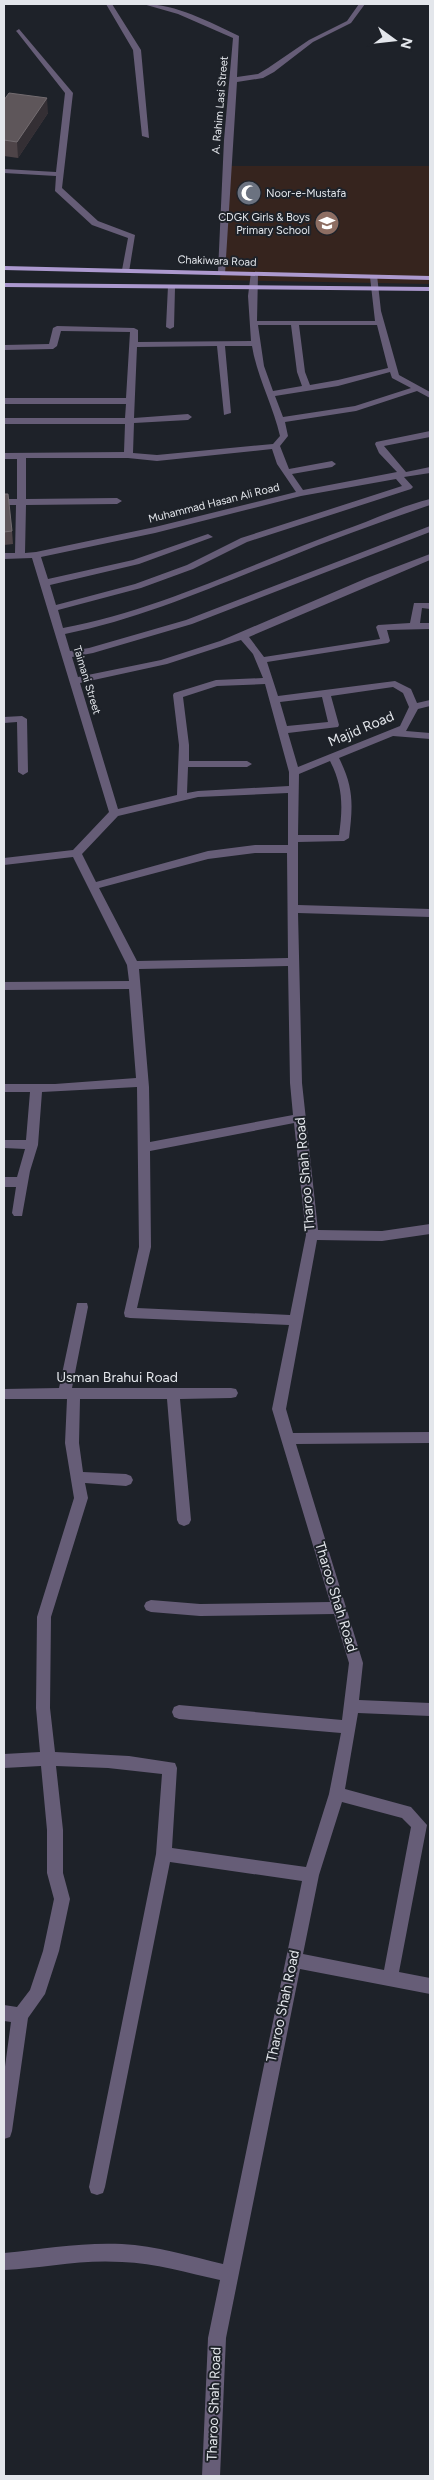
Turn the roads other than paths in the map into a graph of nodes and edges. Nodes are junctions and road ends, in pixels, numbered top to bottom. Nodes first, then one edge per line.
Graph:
1 (109, 4) edge
2 (146, 4) edge
3 (362, 4) edge
4 (18, 31) dead end
5 (234, 80) junction
6 (146, 136) dead end
7 (4, 171) edge
8 (60, 174) junction
9 (4, 268) edge
10 (126, 270) junction
11 (222, 272) junction
12 (254, 274) junction
13 (374, 277) junction
14 (430, 278) edge
15 (4, 285) edge
16 (172, 288) junction
17 (252, 289) junction
18 (376, 289) junction
19 (430, 289) edge
20 (255, 323) junction
21 (295, 323) junction
22 (380, 323) junction
23 (170, 327) dead end
24 (221, 343) junction
25 (257, 343) junction
26 (134, 345) junction
27 (4, 347) edge
28 (393, 369) junction
29 (416, 388) junction
30 (307, 389) junction
31 (270, 394) junction
32 (430, 396) edge
33 (4, 401) edge
34 (131, 401) junction
35 (227, 413) dead end
36 (188, 417) dead end
37 (282, 420) junction
38 (130, 421) junction
39 (4, 422) edge
40 (430, 434) edge
41 (276, 446) junction
42 (128, 455) junction
43 (4, 456) edge
44 (22, 456) junction
45 (332, 464) dead end
46 (430, 470) edge
47 (286, 472) junction
48 (400, 475) junction
49 (301, 493) junction
50 (117, 501) dead end
51 (4, 502) edge
52 (20, 502) junction
53 (430, 502) edge
54 (430, 529) edge
55 (208, 537) dead end
56 (36, 555) junction
57 (4, 556) edge
58 (20, 556) junction
59 (430, 557) edge
60 (44, 583) junction
61 (430, 606) edge
62 (52, 609) junction
63 (415, 626) junction
64 (430, 626) edge
65 (59, 632) junction
66 (242, 635) junction
67 (66, 655) junction
68 (261, 660) junction
69 (74, 681) junction
70 (269, 681) junction
71 (326, 694) junction
72 (274, 700) junction
73 (430, 703) edge
74 (414, 707) junction
75 (4, 720) edge
76 (283, 730) junction
77 (388, 733) junction
78 (430, 736) edge
79 (333, 756) junction
80 (183, 764) junction
81 (247, 764) dead end
82 (23, 772) dead end
83 (294, 772) junction
84 (294, 789) junction
85 (182, 798) junction
86 (114, 813) junction
87 (293, 844) junction
88 (76, 853) junction
89 (4, 862) edge
90 (93, 886) junction
91 (292, 909) junction
92 (430, 913) edge
93 (294, 962) junction
94 (133, 965) junction
95 (135, 985) junction
96 (4, 986) edge
97 (142, 1082) junction
98 (4, 1088) edge
99 (36, 1088) junction
100 (300, 1118) junction
101 (4, 1144) edge
102 (32, 1145) junction
103 (144, 1148) junction
104 (4, 1182) edge
105 (23, 1182) junction
106 (18, 1213) dead end
107 (430, 1229) edge
108 (312, 1235) junction
109 (82, 1307) dead end
110 (295, 1320) junction
111 (173, 1393) junction
112 (231, 1393) dead end
113 (4, 1394) edge
114 (69, 1394) junction
115 (430, 1437) edge
116 (288, 1439) junction
117 (79, 1477) junction
118 (126, 1480) dead end
119 (184, 1520) dead end
120 (151, 1606) dead end
121 (339, 1608) junction
122 (351, 1706) junction
123 (430, 1709) edge
124 (180, 1712) dead end
125 (349, 1727) junction
126 (49, 1760) junction
127 (4, 1761) edge
128 (337, 1794) junction
129 (164, 1854) junction
130 (311, 1875) junction
131 (293, 1960) junction
132 (390, 1979) junction
133 (430, 1986) edge
134 (4, 2013) edge
135 (20, 2015) junction
136 (4, 2131) edge
137 (97, 2187) dead end
138 (4, 2262) edge
139 (230, 2274) junction
140 (211, 2476) edge

1 - 6 street
2 - 5 street, A. Rahim Lasi Street
3 - 5 street
4 - 8 street
5 - 11 street, A. Rahim Lasi Street
7 - 8 street
8 - 10 street
9 - 10 main road, Chakiwara Road
10 - 11 main road, Chakiwara Road
11 - 12 main road, Chakiwara Road
12 - 13 main road, Chakiwara Road
12 - 17 street
13 - 14 main road, Chakiwara Road
13 - 18 street
15 - 16 main road, Chakiwara Road
16 - 17 main road, Chakiwara Road
16 - 23 street
17 - 18 main road, Chakiwara Road
17 - 20 street
18 - 19 main road, Chakiwara Road
18 - 22 street
20 - 21 street
20 - 25 street
21 - 22 street
21 - 30 street
22 - 28 street
24 - 25 street
24 - 26 street
24 - 35 street
25 - 31 street
26 - 27 street
26 - 34 street
28 - 29 street
28 - 30 street
29 - 32 street
29 - 37 street
30 - 31 street
31 - 37 street
33 - 34 street
34 - 38 street
36 - 38 street
37 - 41 street
38 - 39 street
38 - 42 street
40 - 48 street
41 - 42 street
41 - 47 street
42 - 44 street
43 - 44 street
44 - 52 street
45 - 47 street
46 - 48 street, Muhammad Hasan Ali Road
47 - 49 street
48 - 49 street, Muhammad Hasan Ali Road
48 - 62 street
49 - 56 street, Muhammad Hasan Ali Road
50 - 52 street
51 - 52 street
52 - 58 street
53 - 65 street
54 - 67 street
55 - 60 street
56 - 58 street, Muhammad Hasan Ali Road
56 - 60 street, Taimani Street
57 - 58 street, Muhammad Hasan Ali Road
59 - 66 street
60 - 62 street, Taimani Street
61 - 63 street
62 - 65 street, Taimani Street
63 - 64 street
63 - 68 street
65 - 67 street, Taimani Street
66 - 68 street, Tharoo Shah Road
66 - 69 street
67 - 69 street, Taimani Street
68 - 70 street, Tharoo Shah Road
69 - 86 street, Taimani Street
70 - 72 street, Tharoo Shah Road
70 - 80 street
71 - 72 street
71 - 74 street
71 - 76 street
72 - 76 street, Tharoo Shah Road
73 - 74 street
74 - 77 street, Majid Road
75 - 82 street
76 - 83 street, Tharoo Shah Road
77 - 78 street
77 - 79 street, Majid Road
79 - 83 street, Majid Road
79 - 87 street
80 - 81 street
80 - 85 street
83 - 84 street, Tharoo Shah Road
84 - 85 street
84 - 87 street, Tharoo Shah Road
85 - 86 street
86 - 88 street
87 - 90 street
87 - 91 street, Tharoo Shah Road
88 - 89 street
88 - 90 street
90 - 94 street
91 - 92 street
91 - 93 street, Tharoo Shah Road
93 - 94 street
93 - 100 street, Tharoo Shah Road
94 - 95 street
95 - 96 street
95 - 97 street
97 - 99 street
97 - 103 street
98 - 99 street
99 - 102 street
100 - 103 street
100 - 108 street, Tharoo Shah Road
101 - 102 street
102 - 105 street
103 - 110 street
104 - 105 street
105 - 106 street
107 - 108 street
108 - 110 street, Tharoo Shah Road
109 - 114 street
110 - 116 street, Tharoo Shah Road
111 - 112 street, Usman Brahui Road
111 - 114 street, Usman Brahui Road
111 - 119 street
113 - 114 street, Usman Brahui Road
114 - 117 street
115 - 116 street
116 - 121 street, Tharoo Shah Road
117 - 118 street
117 - 126 street
120 - 121 street
121 - 122 street, Tharoo Shah Road
122 - 123 street
122 - 125 street, Tharoo Shah Road
124 - 125 street
125 - 128 street, Tharoo Shah Road
126 - 127 street
126 - 129 street
126 - 135 street
128 - 130 street, Tharoo Shah Road
128 - 132 street
129 - 130 street
129 - 137 street
130 - 131 street, Tharoo Shah Road
131 - 132 street
131 - 139 street, Tharoo Shah Road
132 - 133 street
134 - 135 street
135 - 136 street
138 - 139 street
139 - 140 street, Tharoo Shah Road

